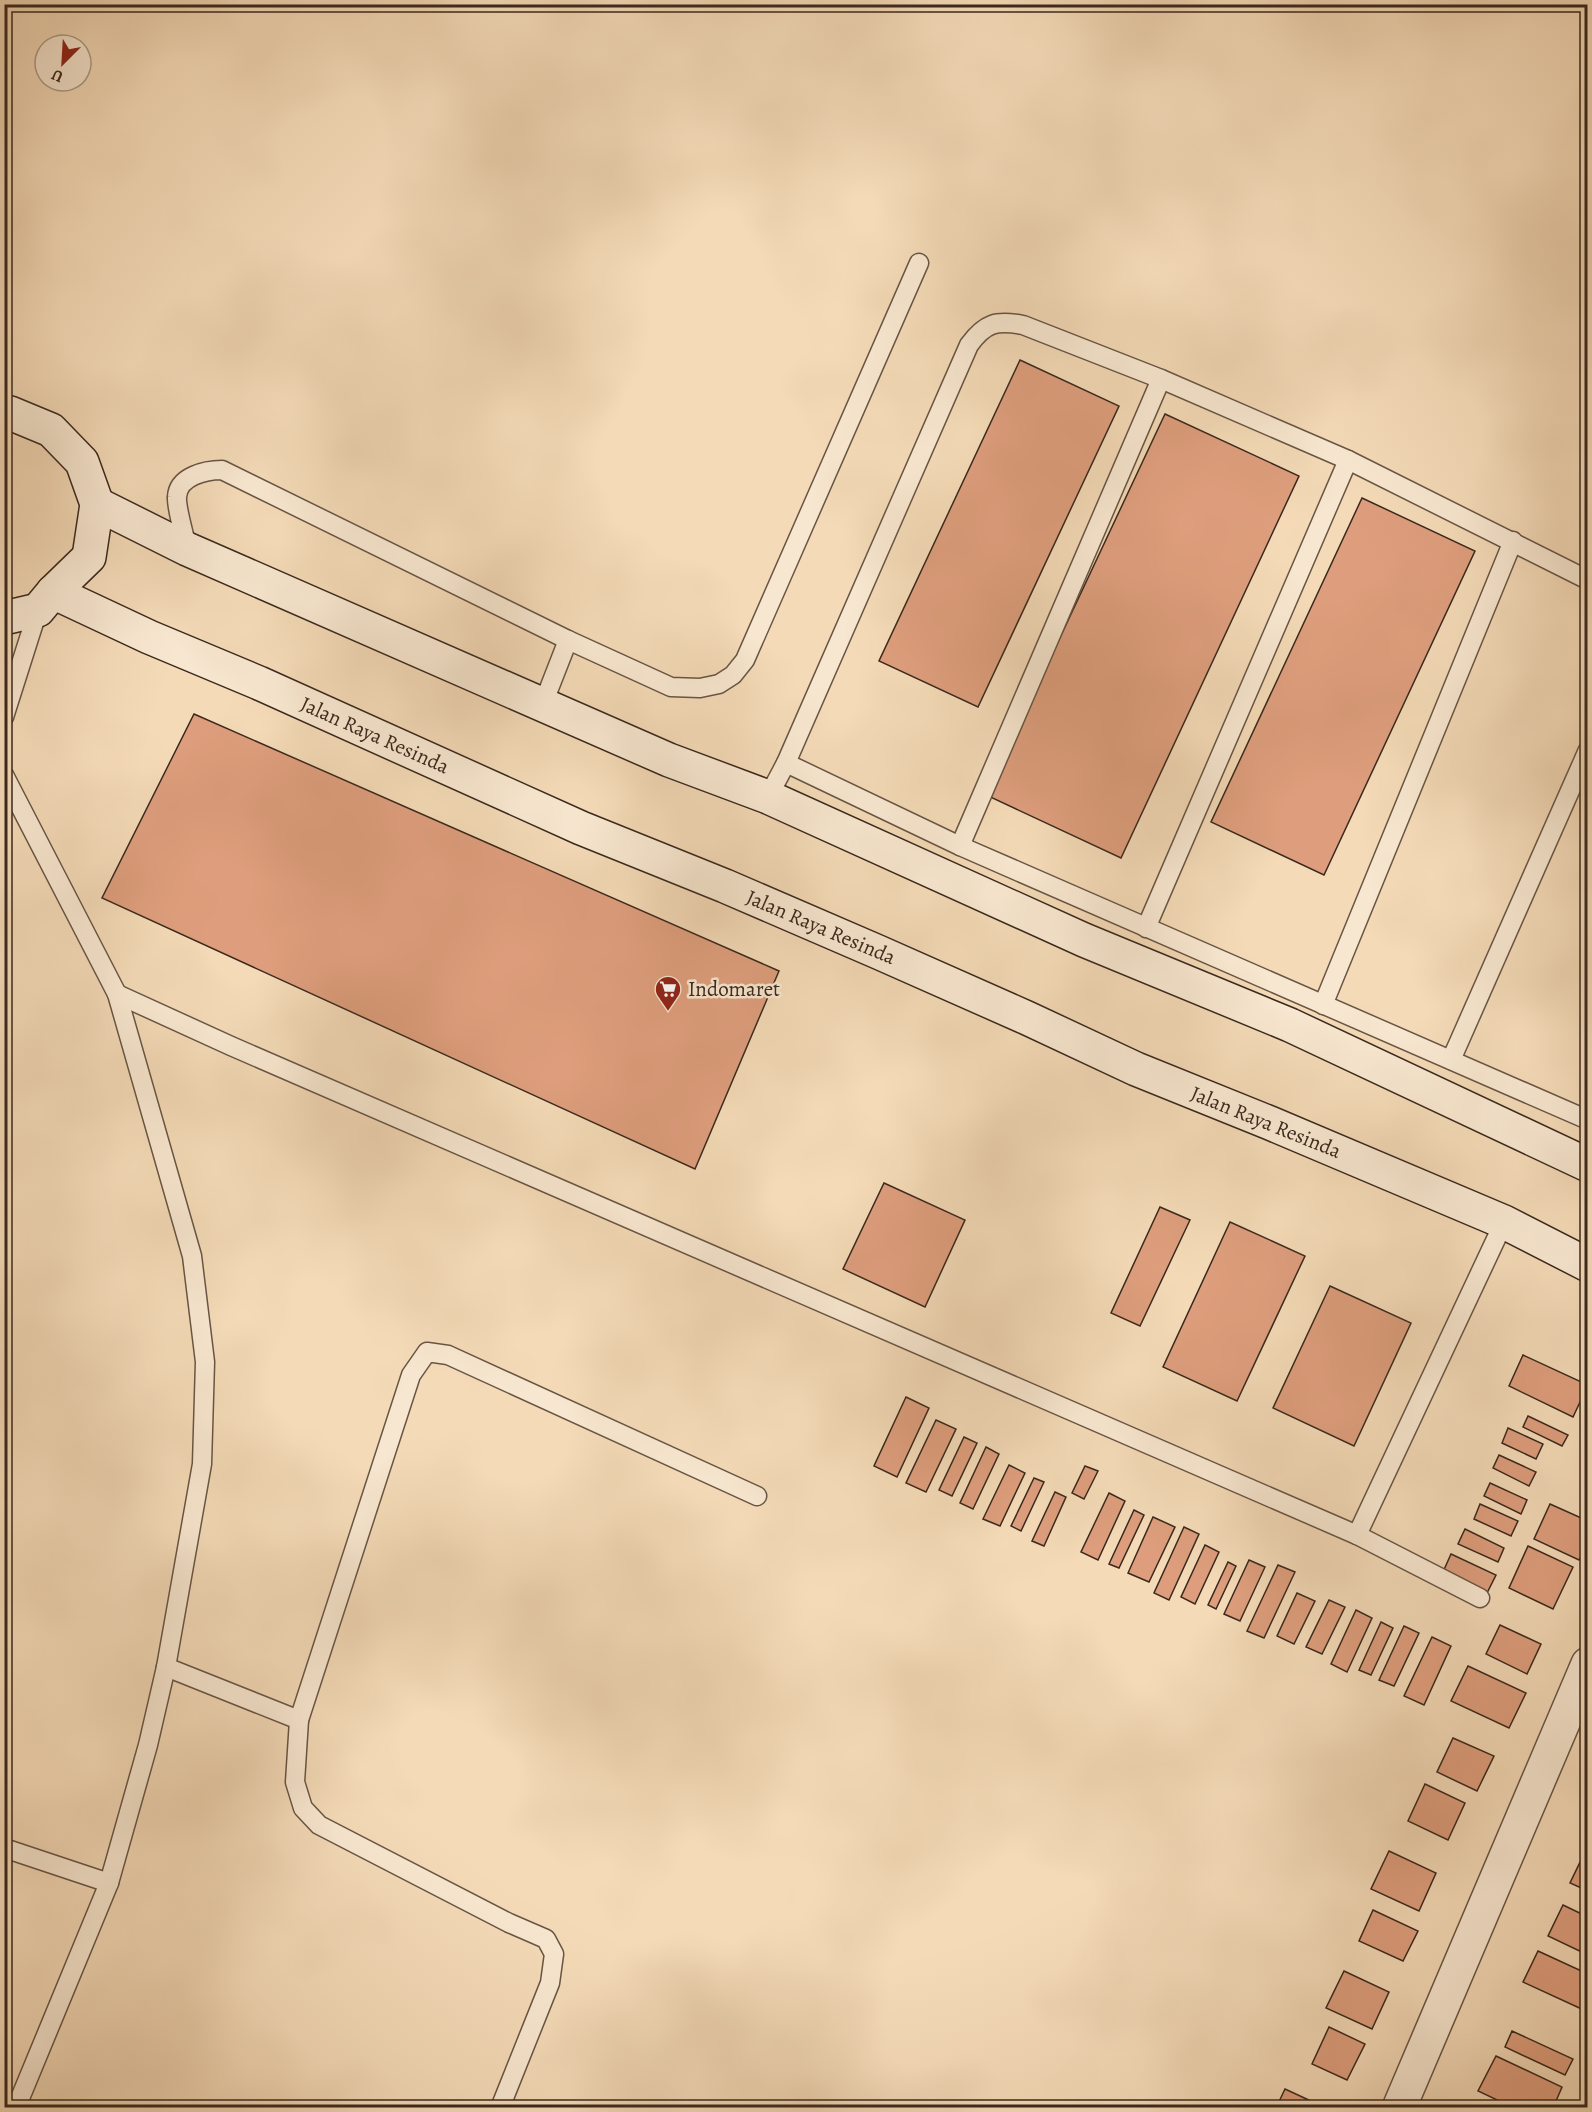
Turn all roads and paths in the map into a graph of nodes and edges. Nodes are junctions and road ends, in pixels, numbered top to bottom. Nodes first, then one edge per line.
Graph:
1 (920, 263) dead end
2 (1161, 379) junction
3 (4, 414) edge
4 (1348, 460) junction
5 (97, 504) junction
6 (1513, 541) junction
7 (188, 549) junction
8 (1587, 580) edge
9 (46, 601) junction
10 (4, 618) edge
11 (568, 640) junction
12 (543, 704) junction
13 (4, 717) edge
14 (1587, 750) edge
15 (786, 763) junction
16 (4, 775) edge
17 (768, 797) junction
18 (960, 846) junction
19 (1146, 928) junction
20 (117, 994) junction
21 (1323, 1005) junction
22 (1451, 1060) junction
23 (1587, 1120) edge
24 (1587, 1165) edge
25 (1504, 1222) junction
26 (1587, 1265) edge
27 (757, 1496) dead end
28 (1357, 1535) junction
29 (1480, 1598) dead end
30 (1587, 1664) edge
31 (166, 1667) junction
32 (299, 1720) junction
33 (4, 1848) edge
34 (109, 1883) junction
35 (16, 2108) edge
36 (500, 2108) edge
37 (1400, 2108) edge

1 - 11 lane
2 - 4 lane
2 - 15 lane
2 - 18 lane
3 - 5 street
4 - 6 lane
4 - 19 lane
5 - 7 street
5 - 9 street
6 - 8 lane
6 - 21 lane
7 - 11 lane
7 - 12 street
9 - 10 street
9 - 13 lane
9 - 25 street, Jalan Raya Resinda
11 - 12 lane
12 - 17 street
14 - 22 lane
15 - 17 lane
15 - 18 lane
16 - 20 lane
17 - 24 street
18 - 19 lane
19 - 21 lane
20 - 28 lane
20 - 31 lane
21 - 22 lane
22 - 23 lane
25 - 26 street, Jalan Raya Resinda
25 - 28 lane
27 - 32 lane
28 - 29 lane
30 - 37 street
31 - 32 lane
31 - 34 lane
32 - 36 lane
33 - 34 lane
34 - 35 lane

